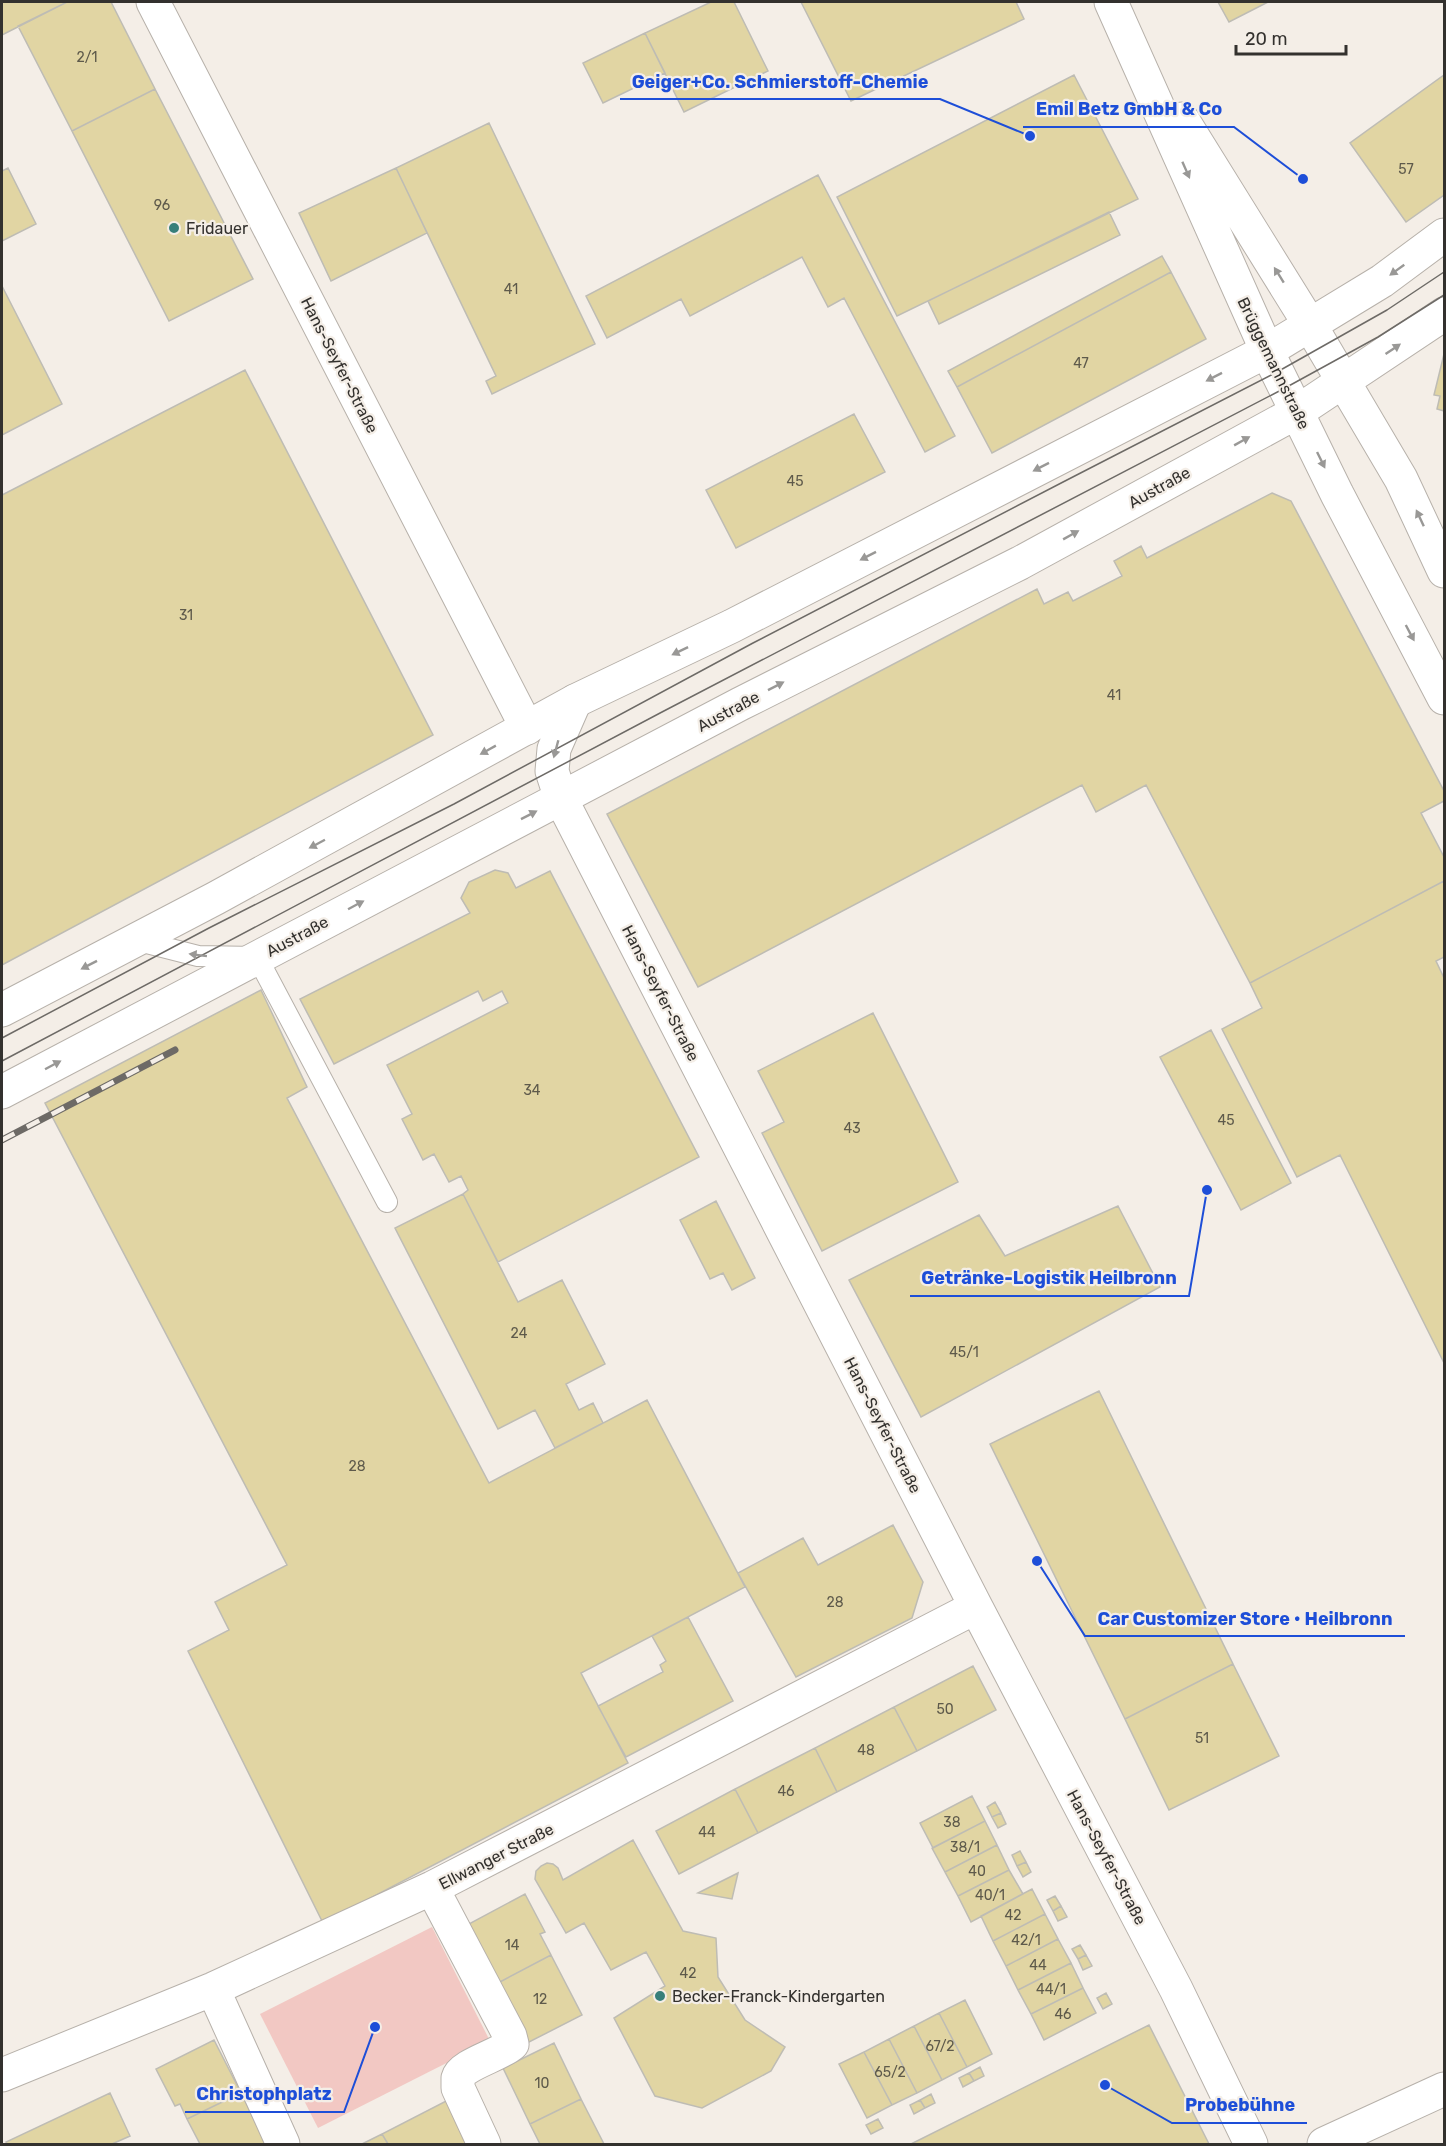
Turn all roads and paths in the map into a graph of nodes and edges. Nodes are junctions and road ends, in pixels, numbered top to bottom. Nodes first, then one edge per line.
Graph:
1 (153, 2) edge
2 (1116, 11) edge
3 (1444, 235) edge
4 (1444, 314) edge
5 (1310, 325) junction
6 (1267, 351) junction
7 (1344, 381) junction
8 (1297, 412) junction
9 (1444, 571) edge
10 (1444, 698) edge
11 (576, 701) junction
12 (526, 728) junction
13 (561, 799) junction
14 (135, 940) junction
15 (257, 957) junction
16 (2, 1010) edge
17 (2, 1092) edge
18 (387, 1202) dead end
19 (976, 1607) junction
20 (432, 1888) junction
21 (213, 1989) junction
22 (2, 2075) edge
23 (1444, 2089) edge
24 (283, 2145) edge
25 (484, 2145) edge
26 (1251, 2145) edge
27 (1324, 2145) edge

1 - 12 street, Hans-Seyfer-Straße
5 -> 2 street, Brüggemannstraße
2 -> 6 street, Brüggemannstraße
3 -> 5 street
7 -> 4 street, Austraße
5 - 6 street
5 - 7 street, Brüggemannstraße
6 - 8 street, Brüggemannstraße
6 -> 11 street
7 - 8 street, Austraße
9 -> 7 street, Brüggemannstraße
8 -> 10 street, Brüggemannstraße
13 -> 8 street, Austraße
11 - 12 street
11 -> 13 street, Hans-Seyfer-Straße
12 -> 14 street
15 -> 13 street, Austraße
13 - 19 street, Hans-Seyfer-Straße
15 -> 14 lane
14 -> 16 street
17 -> 15 street, Austraße
15 - 18 lane
19 - 20 street, Ellwanger Straße
19 - 26 street, Hans-Seyfer-Straße
20 - 21 street, Ellwanger Straße
20 - 25 street
21 - 22 street, Ellwanger Straße
21 - 24 street
23 - 27 street

